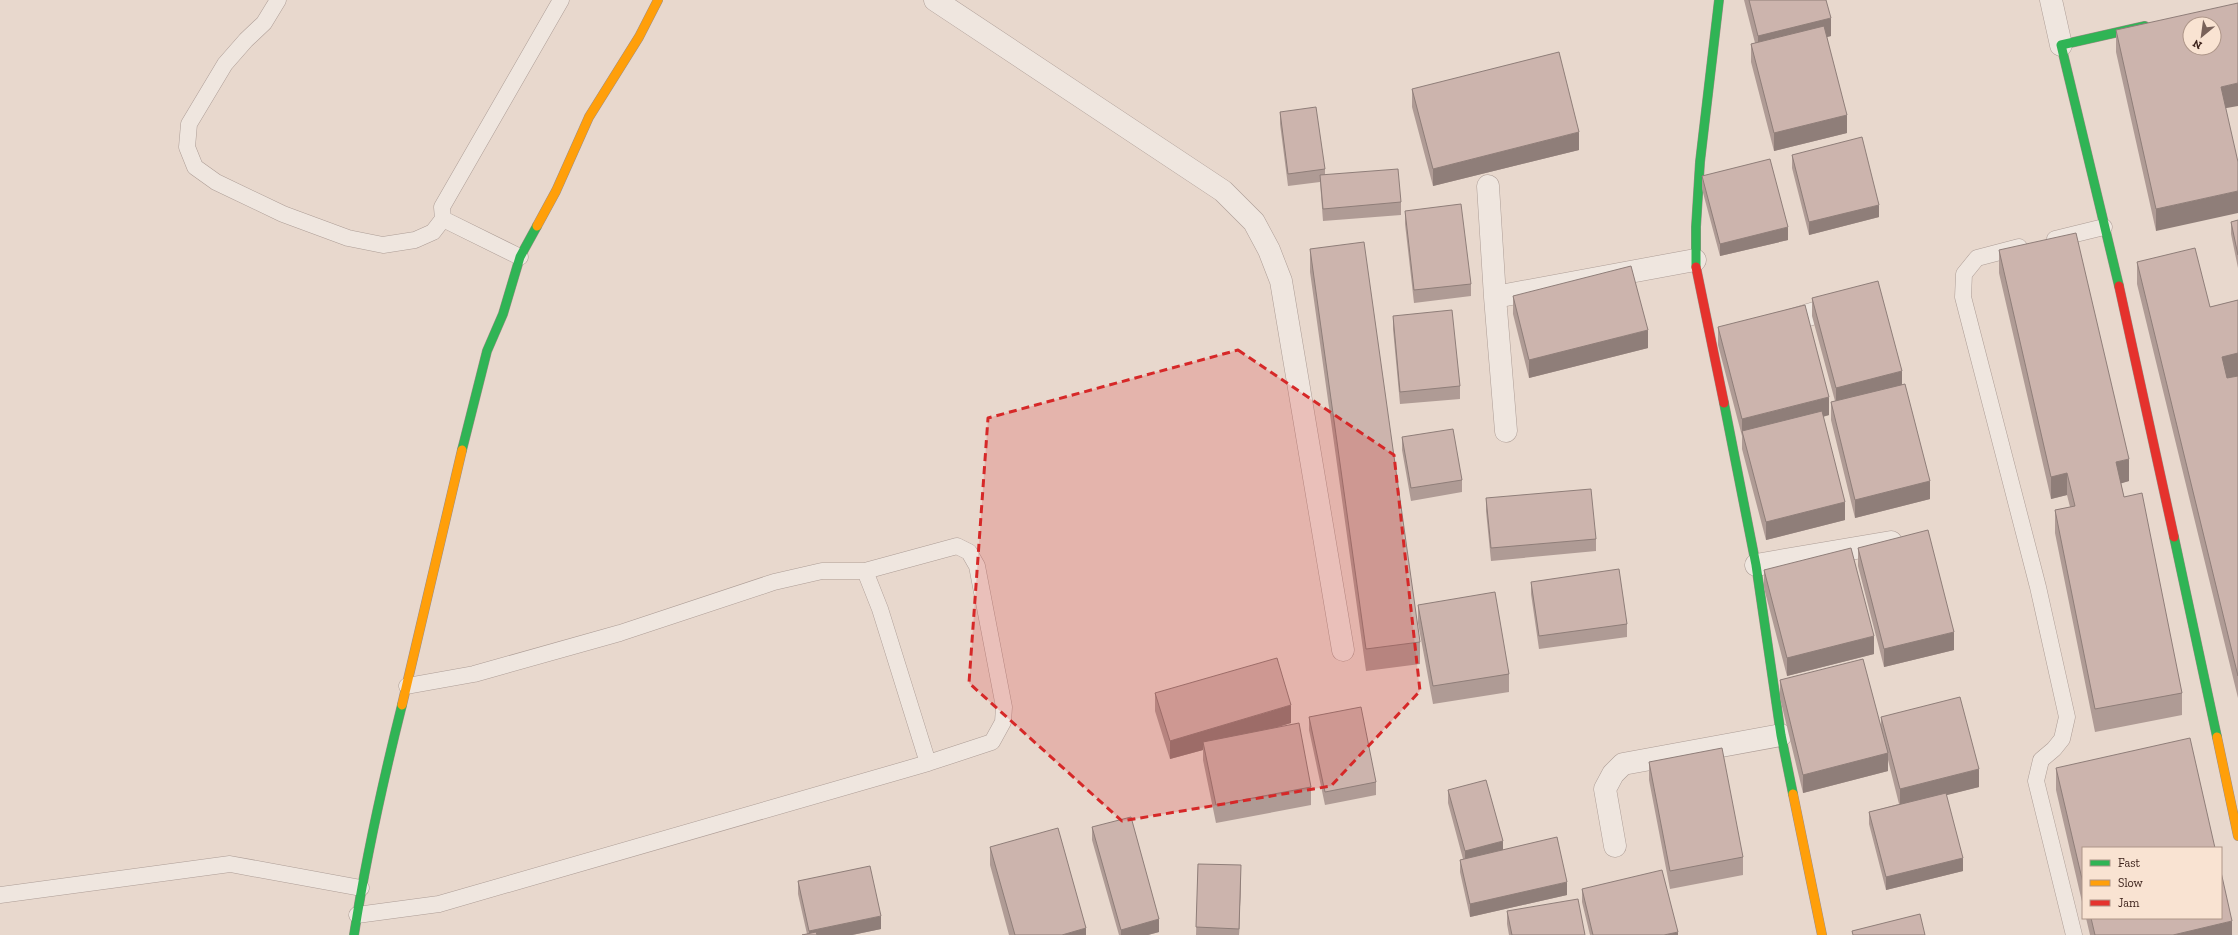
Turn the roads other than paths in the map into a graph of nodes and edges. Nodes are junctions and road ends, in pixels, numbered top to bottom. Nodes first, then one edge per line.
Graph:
1 (278, 0) edge
2 (561, 0) edge
3 (658, 0) edge
4 (935, 0) edge
5 (1719, 0) edge
6 (2051, 0) edge
7 (2155, 23) edge
8 (2061, 45) junction
9 (1488, 186) dead end
10 (443, 220) junction
11 (2104, 226) junction
12 (520, 257) junction
13 (1695, 260) junction
14 (1495, 297) junction
15 (1857, 300) edge
16 (1758, 330) edge
17 (1506, 431) dead end
18 (1908, 540) edge
19 (1756, 565) junction
20 (865, 571) junction
21 (1343, 650) dead end
22 (407, 686) junction
23 (1781, 735) junction
24 (928, 763) junction
25 (2238, 836) edge
26 (1615, 846) dead end
27 (361, 888) junction
28 (0, 895) edge
29 (357, 915) junction
30 (354, 935) edge
31 (1822, 935) edge
32 (2074, 935) edge

1 - 10 lane
2 - 10 lane
3 - 12 street
4 - 21 street
5 - 13 street
6 - 8 street
7 - 8 street
8 - 11 street
9 - 14 street
10 - 12 lane
11 - 25 street
11 - 32 lane
12 - 22 street
13 - 14 street
13 - 19 street
14 - 17 street
15 - 16 street
18 - 19 street
19 - 23 street
20 - 22 lane
20 - 24 lane
20 - 24 lane
22 - 27 street
23 - 26 street
23 - 31 street
24 - 29 lane
27 - 28 lane
27 - 29 street
29 - 30 street

